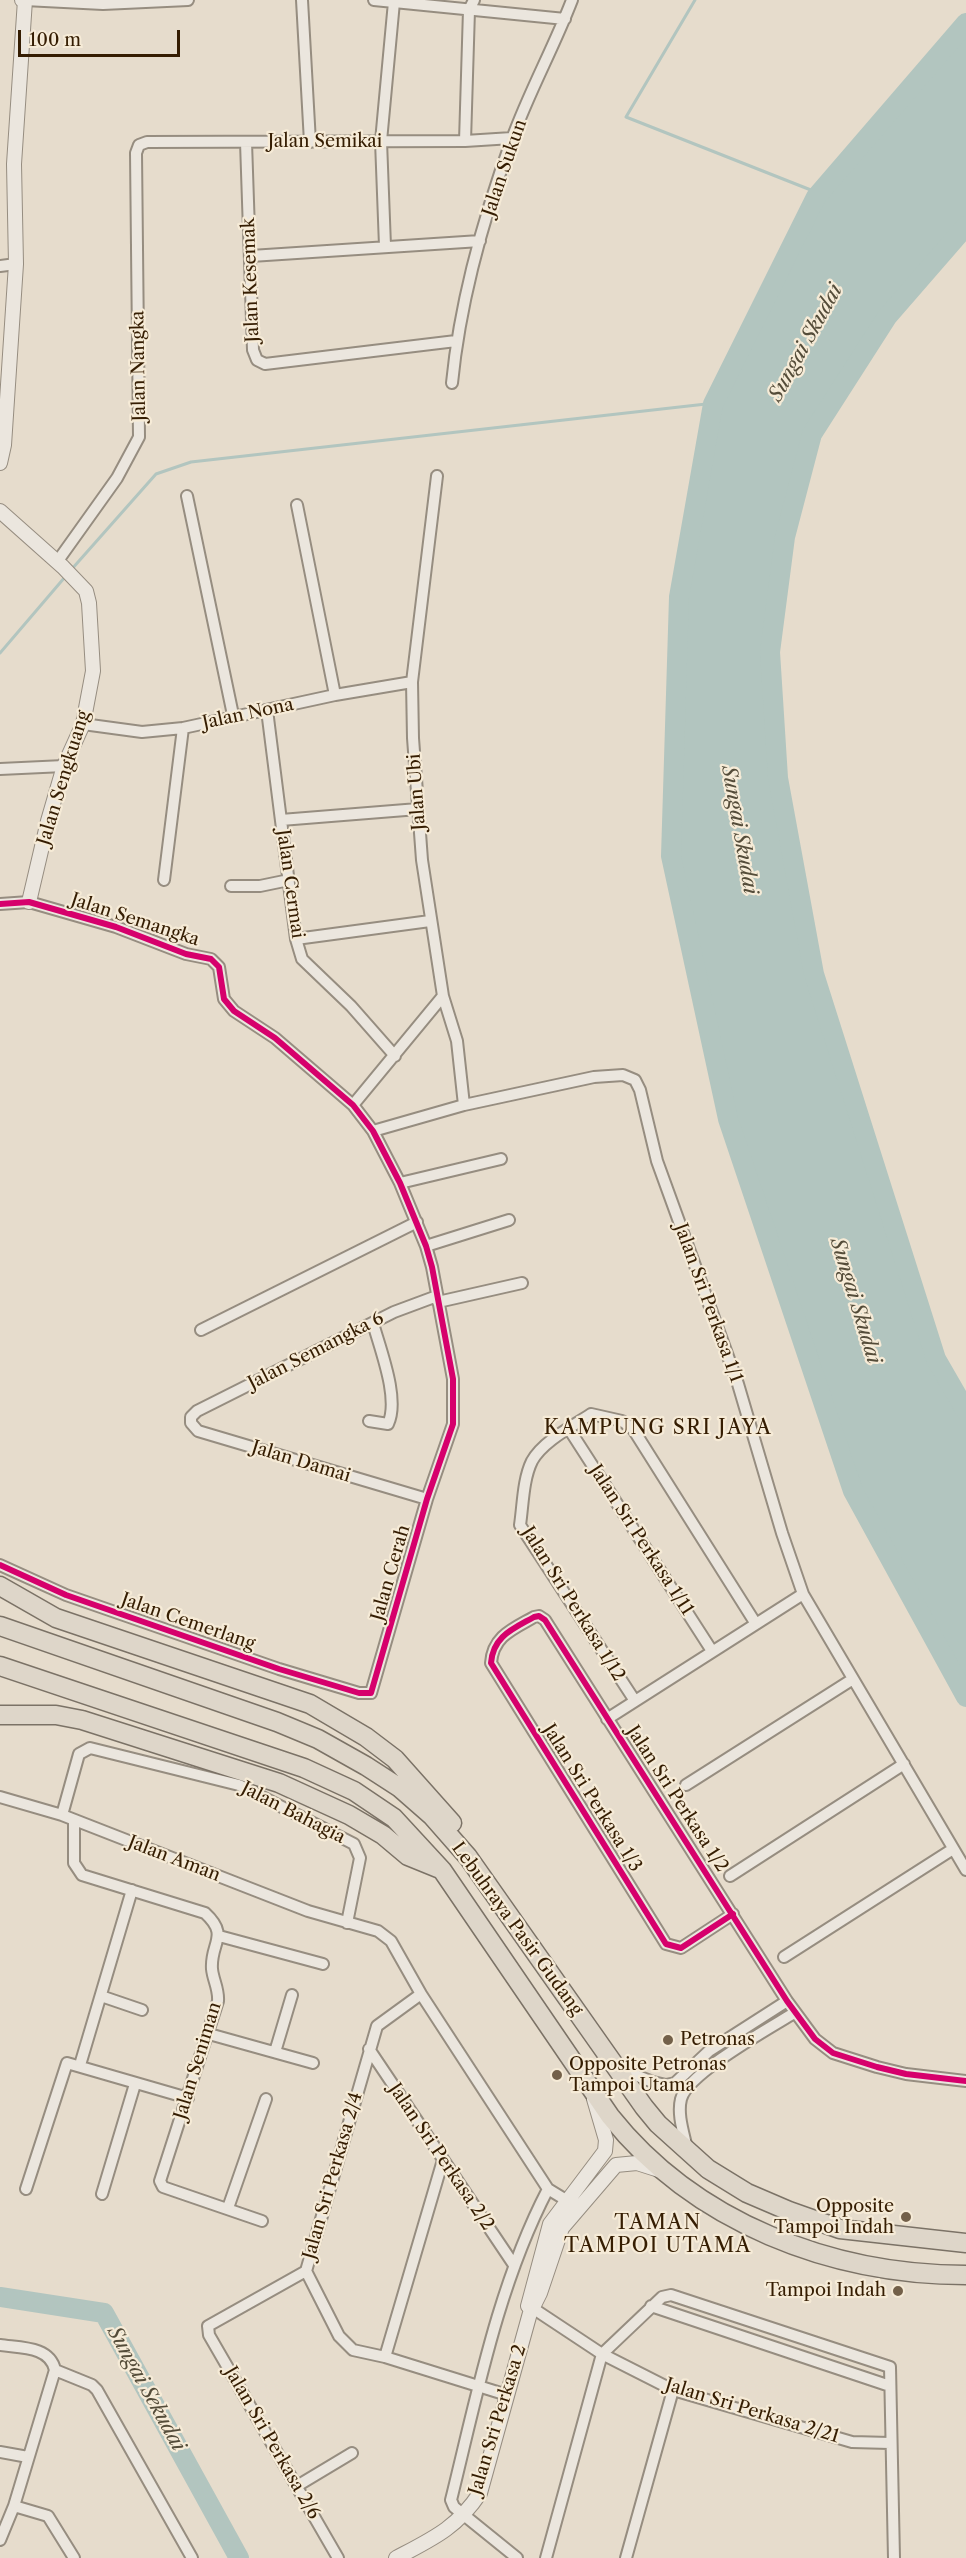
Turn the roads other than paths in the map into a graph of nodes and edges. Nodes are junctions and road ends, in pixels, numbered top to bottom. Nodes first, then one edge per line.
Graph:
1 (24, 0) edge
2 (188, 0) edge
3 (302, 0) edge
4 (374, 0) edge
5 (572, 0) edge
6 (102, 2) edge
7 (394, 2) junction
8 (472, 5) edge
9 (565, 19) junction
10 (512, 138) junction
11 (381, 141) junction
12 (465, 141) junction
13 (246, 142) junction
14 (310, 142) junction
15 (139, 146) joint
16 (480, 241) junction
17 (385, 246) junction
18 (251, 256) junction
19 (16, 264) junction
20 (0, 266) edge
21 (456, 341) junction
22 (452, 383) dead end
23 (0, 463) edge
24 (437, 476) dead end
25 (187, 496) dead end
26 (297, 505) dead end
27 (0, 511) edge
28 (60, 565) junction
29 (412, 682) junction
30 (335, 695) junction
31 (267, 710) junction
32 (233, 716) junction
33 (83, 724) junction
34 (183, 728) junction
35 (64, 766) junction
36 (0, 769) edge
37 (418, 809) junction
38 (281, 820) junction
39 (164, 880) dead end
40 (288, 880) junction
41 (231, 886) dead end
42 (29, 902) junction
43 (0, 904) edge
44 (430, 921) junction
45 (296, 939) junction
46 (443, 996) junction
47 (395, 1056) junction
48 (353, 1105) junction
49 (464, 1105) junction
50 (373, 1131) junction
51 (501, 1159) dead end
52 (400, 1183) junction
53 (509, 1220) dead end
54 (417, 1222) junction
55 (426, 1246) junction
56 (522, 1283) dead end
57 (438, 1299) junction
58 (373, 1323) junction
59 (201, 1330) dead end
60 (197, 1411) joint
61 (369, 1421) dead end
62 (569, 1429) junction
63 (440, 1462) joint
64 (427, 1499) junction
65 (0, 1564) edge
66 (0, 1586) edge
67 (803, 1594) junction
68 (539, 1616) joint
69 (756, 1624) junction
70 (0, 1626) edge
71 (712, 1651) junction
72 (0, 1666) edge
73 (853, 1678) junction
74 (371, 1693) joint
75 (635, 1701) junction
76 (0, 1715) edge
77 (607, 1719) junction
78 (904, 1764) junction
79 (686, 1785) dead end
80 (0, 1797) edge
81 (62, 1815) junction
82 (74, 1820) junction
83 (953, 1849) junction
84 (468, 1857) junction
85 (442, 1870) junction
86 (966, 1870) edge
87 (730, 1876) dead end
88 (132, 1890) junction
89 (733, 1914) junction
90 (347, 1923) junction
91 (219, 1936) junction
92 (784, 1957) dead end
93 (323, 1964) dead end
94 (421, 1994) junction
95 (292, 1995) dead end
96 (101, 1996) junction
97 (787, 2001) junction
98 (142, 2010) dead end
99 (794, 2013) junction
100 (209, 2034) junction
101 (369, 2049) junction
102 (275, 2052) junction
103 (313, 2062) dead end
104 (80, 2065) junction
105 (616, 2068) junction
106 (966, 2080) edge
107 (135, 2084) junction
108 (591, 2088) junction
109 (188, 2098) junction
110 (266, 2098) dead end
111 (688, 2153) junction
112 (443, 2160) junction
113 (667, 2173) junction
114 (26, 2189) dead end
115 (548, 2189) junction
116 (102, 2194) dead end
117 (566, 2200) junction
118 (228, 2208) junction
119 (262, 2221) dead end
120 (966, 2243) edge
121 (514, 2265) junction
122 (306, 2271) junction
123 (966, 2275) edge
124 (651, 2306) junction
125 (531, 2309) junction
126 (208, 2326) joint
127 (0, 2345) edge
128 (603, 2354) junction
129 (385, 2357) junction
130 (55, 2370) junction
131 (479, 2385) junction
132 (890, 2386) junction
133 (673, 2390) junction
134 (507, 2395) junction
135 (890, 2443) junction
136 (0, 2452) edge
137 (352, 2453) dead end
138 (28, 2457) junction
139 (297, 2486) junction
140 (14, 2506) junction
141 (466, 2514) junction
142 (0, 2540) edge
143 (74, 2558) edge
144 (192, 2558) edge
145 (338, 2558) edge
146 (396, 2558) edge
147 (518, 2558) edge
148 (546, 2558) edge
149 (626, 2558) edge
150 (894, 2558) edge

1 - 6 street
1 - 19 street
2 - 6 street
3 - 14 street
4 - 7 street
5 - 9 street, Jalan Sukun
7 - 8 street
7 - 11 street
8 - 9 street
8 - 12 street
9 - 10 street, Jalan Sukun
10 - 12 street, Jalan Semikai
10 - 16 street, Jalan Sukun
11 - 12 street, Jalan Semikai
11 - 14 street, Jalan Semikai
11 - 17 street
13 - 14 street, Jalan Semikai
13 - 15 street, Jalan Semikai
13 - 18 street, Jalan Kesemak
15 - 28 street, Jalan Nangka
16 - 17 street
16 - 21 street, Jalan Sukun
17 - 18 street
18 - 21 street, Jalan Kesemak
19 - 20 street
19 - 23 street
21 - 22 street, Jalan Sukun
24 - 29 street, Jalan Ubi
25 - 32 street
26 - 30 street
27 - 28 street, Jalan Sengkuang
28 - 33 street, Jalan Sengkuang
29 - 30 street, Jalan Nona
29 - 37 street, Jalan Ubi
30 - 31 street, Jalan Nona
31 - 32 street, Jalan Nona
31 - 38 street, Jalan Cermai
32 - 34 street, Jalan Nona
33 - 34 street, Jalan Nona
33 - 35 street, Jalan Sengkuang
34 - 39 street
35 - 36 street
35 - 42 street, Jalan Sengkuang
37 - 38 street
37 - 44 street, Jalan Ubi
38 - 40 street, Jalan Cermai
40 - 41 street
40 - 45 street, Jalan Cermai
42 - 43 street, Jalan Semangka
42 - 48 street, Jalan Semangka
44 - 45 street
44 - 46 street, Jalan Ubi
45 - 47 street, Jalan Cermai
46 - 47 street
46 - 49 street, Jalan Ubi
47 - 48 street
48 - 50 street, Jalan Semangka
49 - 50 street, Jalan Sri Perkasa 1/1
49 - 67 street, Jalan Sri Perkasa 1/1
50 - 52 street, Jalan Semangka
51 - 52 street
52 - 54 street, Jalan Semangka
53 - 55 street
54 - 55 street, Jalan Semangka
54 - 59 street
55 - 57 street, Jalan Semangka
56 - 57 street, Jalan Semangka 6
57 - 58 street, Jalan Semangka 6
57 - 63 street, Jalan Semangka
58 - 60 street, Jalan Semangka 6
58 - 61 street
60 - 64 street, Jalan Damai
62 - 69 street, Jalan Sri Perkasa 1/12
62 - 71 street, Jalan Sri Perkasa 1/11
62 - 75 street, Jalan Sri Perkasa 1/12
63 - 64 street, Jalan Cerah
64 - 74 street, Jalan Cerah
65 - 74 street, Jalan Cemerlang
66 - 84 highway
67 - 69 street, Jalan Sri Perkasa 1/2
67 - 73 street, Jalan Sri Perkasa 1/1
68 - 77 street, Jalan Sri Perkasa 1/2
68 - 89 street, Jalan Sri Perkasa 1/3
69 - 71 street, Jalan Sri Perkasa 1/2
70 - 84 highway, Lebuhraya Pasir Gudang
71 - 75 street, Jalan Sri Perkasa 1/2
72 - 85 highway, Lebuhraya Pasir Gudang
73 - 78 street, Jalan Sri Perkasa 1/1
73 - 79 street
75 - 77 street, Jalan Sri Perkasa 1/2
76 - 85 highway
77 - 89 street, Jalan Sri Perkasa 1/2
78 - 83 street, Jalan Sri Perkasa 1/1
78 - 87 street
80 - 81 street, Jalan Aman
81 - 82 street, Jalan Aman
81 - 90 street, Jalan Bahagia
82 - 88 street
82 - 90 street, Jalan Aman
83 - 86 street, Jalan Sri Perkasa 1/1
83 - 92 street
84 - 105 highway, Lebuhraya Pasir Gudang
85 - 108 highway, Lebuhraya Pasir Gudang
88 - 91 street
88 - 96 street
89 - 97 street, Jalan Sri Perkasa 1/2
90 - 94 street, Jalan Aman
91 - 93 street
91 - 100 street, Jalan Seniman
94 - 101 street, Jalan Sri Perkasa 2/4
94 - 115 street
95 - 102 street
96 - 98 street
96 - 104 street
97 - 99 street, Jalan Sri Perkasa 1/2
97 - 105 street
99 - 106 street, Jalan Sri Perkasa 1/2
99 - 111 street
100 - 102 street
100 - 109 street, Jalan Seniman
101 - 112 street, Jalan Sri Perkasa 2/2
101 - 122 street, Jalan Sri Perkasa 2/4
102 - 103 street
104 - 107 street
104 - 114 street
105 - 111 highway, Lebuhraya Pasir Gudang
107 - 109 street
107 - 116 street
108 - 113 highway, Lebuhraya Pasir Gudang
108 - 117 street, Jalan Sri Perkasa 2
109 - 118 street, Jalan Seniman
110 - 118 street
111 - 120 highway, Lebuhraya Pasir Gudang
112 - 121 street, Jalan Sri Perkasa 2/2
112 - 129 street
113 - 123 highway, Lebuhraya Pasir Gudang
113 - 125 street, Jalan Sri Perkasa 2
115 - 117 street
115 - 121 street
117 - 125 street, Jalan Sri Perkasa 2
118 - 119 street, Jalan Seniman
121 - 131 street
122 - 126 street, Jalan Sri Perkasa 2/4
122 - 129 street
124 - 128 street
124 - 132 street
124 - 132 street
125 - 128 street, Jalan Sri Perkasa 2/21
125 - 134 street, Jalan Sri Perkasa 2
126 - 139 street, Jalan Sri Perkasa 2/6
127 - 130 street
128 - 133 street, Jalan Sri Perkasa 2/21
128 - 148 street
129 - 131 street
130 - 138 street
130 - 144 street
131 - 134 street
131 - 141 street
132 - 135 street
133 - 135 street, Jalan Sri Perkasa 2/21
133 - 149 street
134 - 141 street, Jalan Sri Perkasa 2
135 - 150 street
136 - 138 street
137 - 139 street
138 - 140 street
139 - 145 street, Jalan Sri Perkasa 2/6
140 - 142 street
140 - 143 street
141 - 146 street, Jalan Sri Perkasa 2
141 - 147 street

